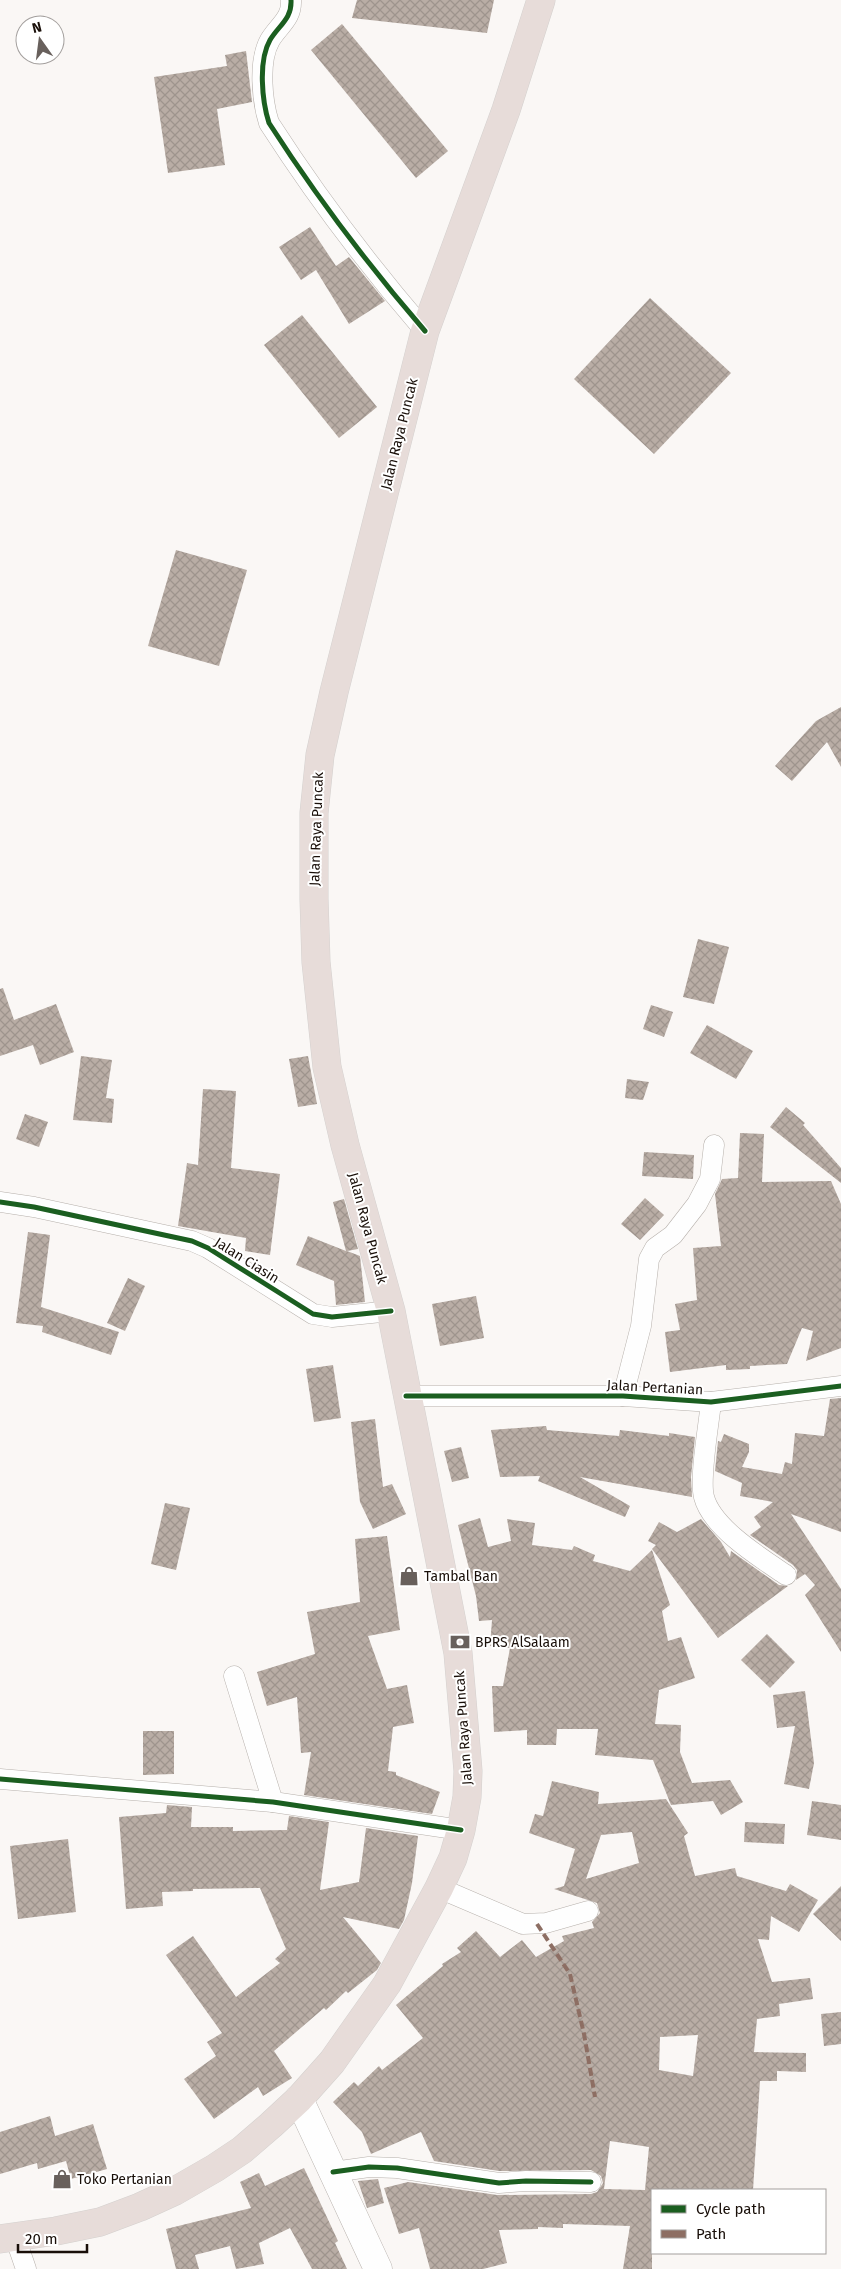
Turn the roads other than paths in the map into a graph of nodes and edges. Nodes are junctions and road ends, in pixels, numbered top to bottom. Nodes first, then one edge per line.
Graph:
1 (291, 0) edge
2 (541, 0) edge
3 (425, 331) junction
4 (714, 1145) dead end
5 (0, 1202) edge
6 (391, 1311) junction
7 (841, 1386) edge
8 (406, 1396) junction
9 (623, 1396) junction
10 (711, 1402) junction
11 (786, 1575) dead end
12 (234, 1676) dead end
13 (0, 1779) edge
14 (273, 1802) junction
15 (462, 1830) junction
16 (439, 1888) junction
17 (588, 1911) dead end
18 (299, 2099) junction
19 (333, 2172) junction
20 (591, 2182) dead end
21 (7, 2238) edge
22 (26, 2269) edge
23 (378, 2269) edge

1 - 3 street
2 - 3 highway, Jalan Raya Puncak
3 - 6 highway, Jalan Raya Puncak
4 - 9 street
5 - 6 street, Jalan Ciasin
6 - 8 highway, Jalan Raya Puncak
7 - 10 street, Jalan Pertanian
8 - 9 street, Jalan Pertanian
8 - 15 highway, Jalan Raya Puncak
9 - 10 street, Jalan Pertanian
10 - 11 street
12 - 14 street
13 - 14 street
14 - 15 street
15 - 16 highway, Jalan Raya Puncak
16 - 17 street
16 - 18 highway, Jalan Raya Puncak
18 - 19 main road
18 - 21 highway, Jalan Raya Puncak
19 - 20 street
19 - 23 main road
21 - 22 street

